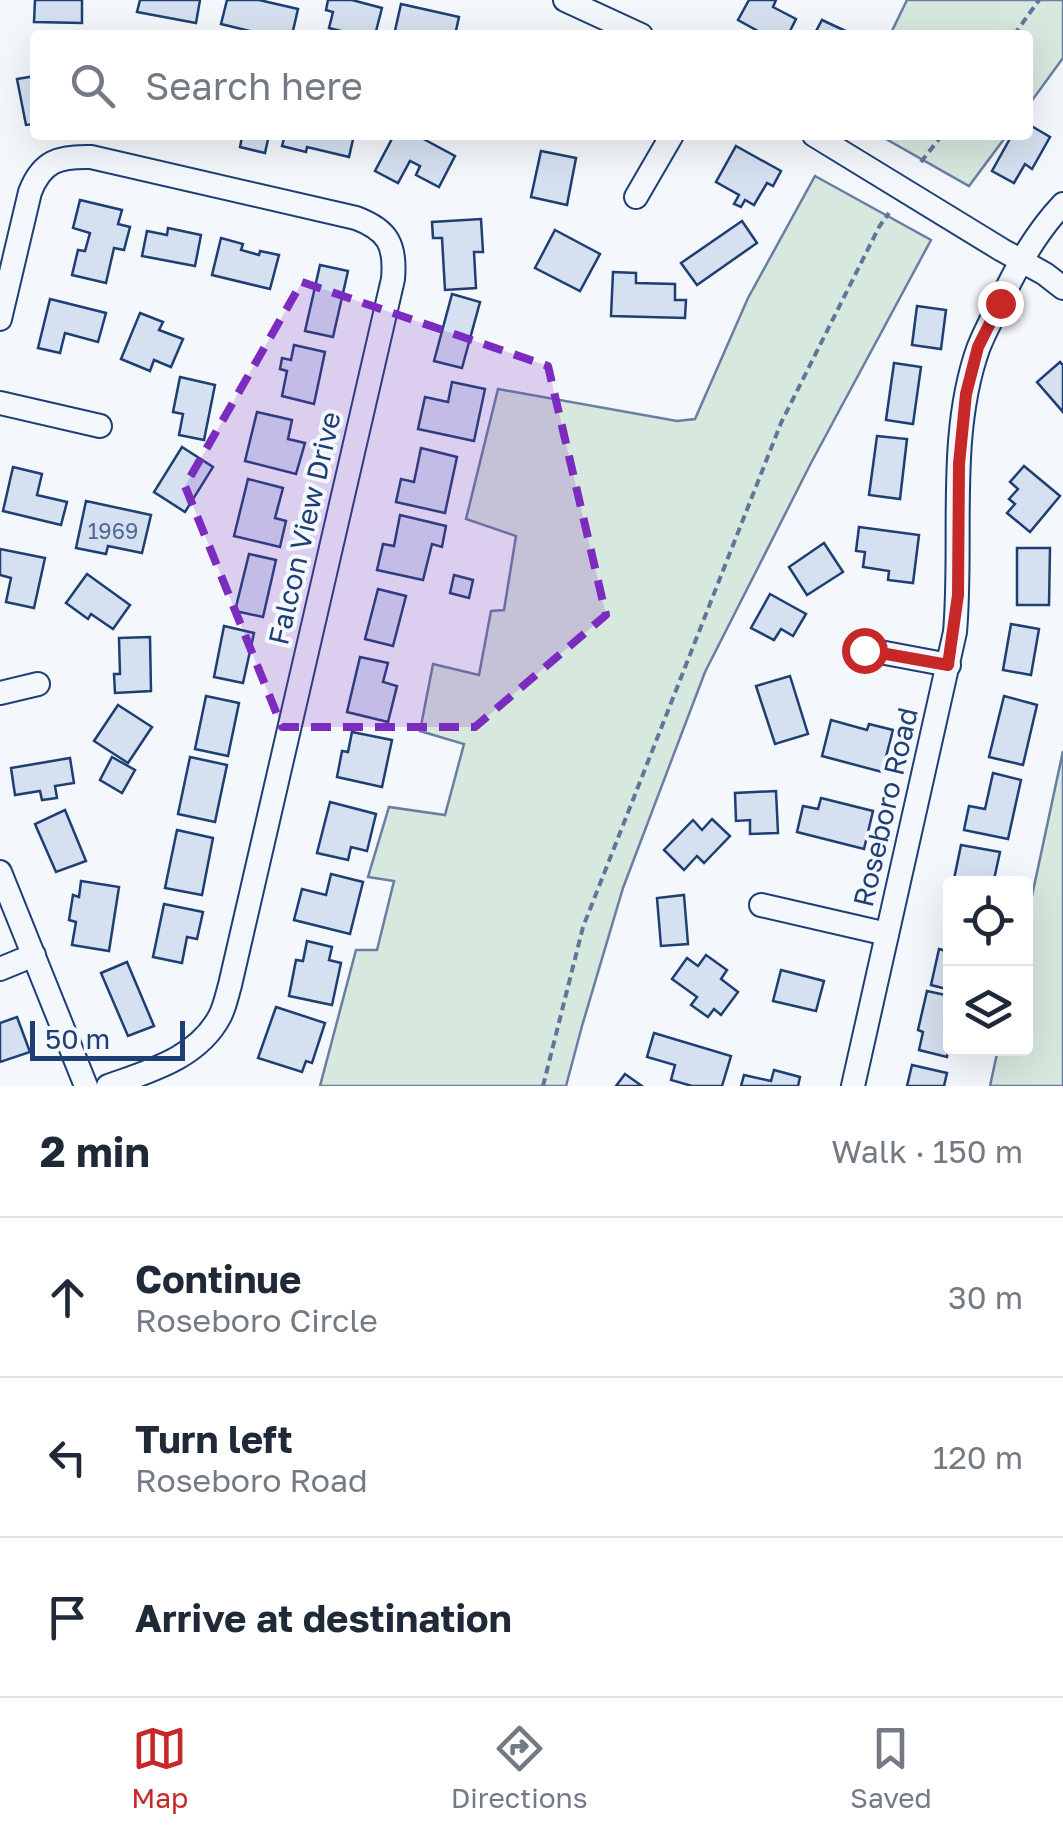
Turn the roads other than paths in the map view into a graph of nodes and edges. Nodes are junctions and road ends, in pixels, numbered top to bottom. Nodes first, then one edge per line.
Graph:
1 (565, 0) edge
2 (605, 8) edge
3 (634, 30) edge
4 (669, 140) edge
5 (822, 140) edge
6 (636, 196) dead end
7 (1063, 204) edge
8 (1021, 261) junction
9 (1063, 288) edge
10 (0, 320) edge
11 (0, 403) edge
12 (100, 426) dead end
13 (864, 650) dead end
14 (948, 665) junction
15 (38, 684) dead end
16 (0, 693) edge
17 (0, 872) edge
18 (760, 905) dead end
19 (887, 934) junction
20 (34, 955) junction
21 (0, 968) edge
22 (86, 1086) edge
23 (108, 1086) edge
24 (853, 1086) edge

1 - 2 street
2 - 3 street
4 - 6 street
5 - 8 street
7 - 8 street, Roseboro Road
8 - 9 street
8 - 14 street, Roseboro Road
10 - 23 street, Falcon View Drive
11 - 12 street
13 - 14 street
14 - 19 street, Roseboro Road
15 - 16 street
17 - 20 street
18 - 19 street
19 - 24 street, Roseboro Road
20 - 21 street
20 - 22 street

